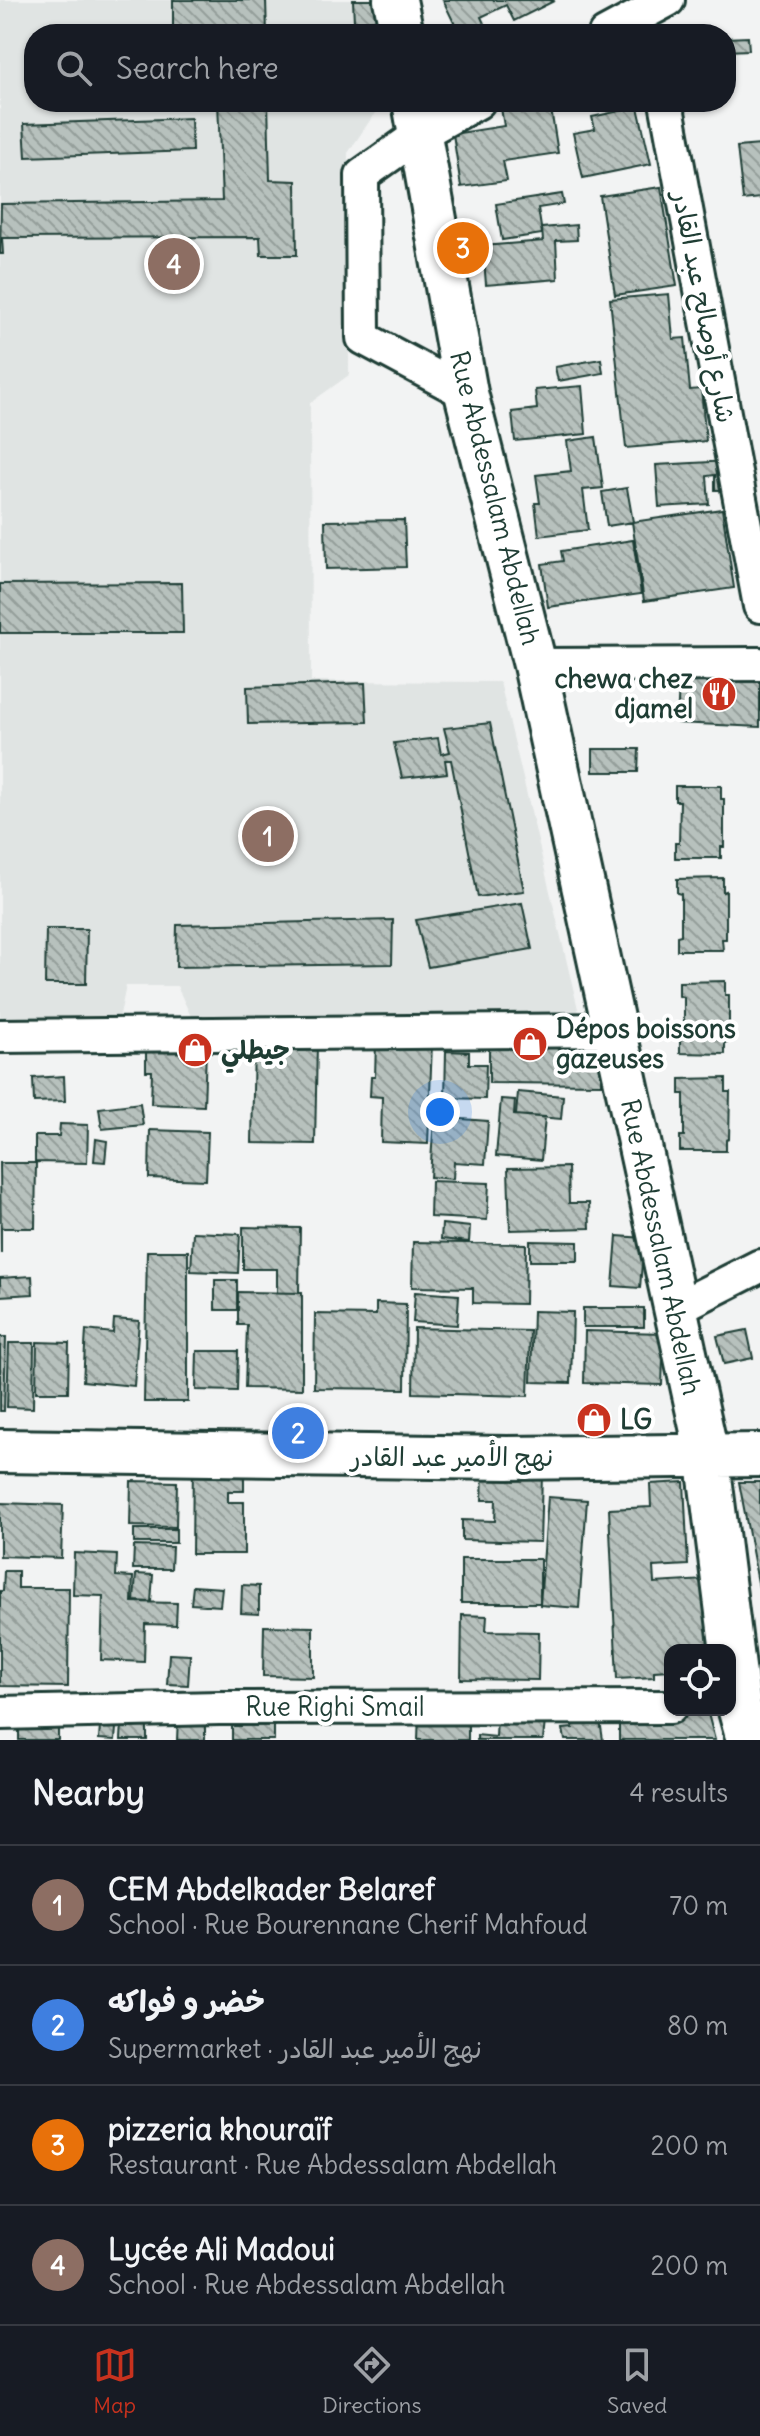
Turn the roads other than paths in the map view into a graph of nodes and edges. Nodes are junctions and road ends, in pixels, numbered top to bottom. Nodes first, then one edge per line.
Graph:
1 (395, 0) edge
2 (657, 15) edge
3 (400, 24) edge
4 (632, 24) edge
5 (440, 112) edge
6 (668, 112) edge
7 (417, 118) edge
8 (466, 393) junction
9 (760, 606) edge
10 (760, 664) edge
11 (535, 665) junction
12 (614, 1030) junction
13 (0, 1036) edge
14 (760, 1266) edge
15 (675, 1309) junction
16 (0, 1451) edge
17 (707, 1454) junction
18 (760, 1455) edge
19 (664, 1707) edge
20 (0, 1713) edge
21 (739, 1718) edge

1 - 3 main road
2 - 4 street
5 - 7 street
6 - 9 street, شارع أوصالح عبد القادر
7 - 8 main road, Rue Abdessalam Abdellah
7 - 8 street
8 - 11 main road, Rue Abdessalam Abdellah
10 - 11 street
11 - 12 main road, Rue Abdessalam Abdellah
12 - 13 street
12 - 15 main road, Rue Abdessalam Abdellah
14 - 15 street
15 - 17 main road, Rue Abdessalam Abdellah
16 - 17 main road, نهج الأمير عبد القادر
17 - 18 main road, نهج الأمير عبد القادر
17 - 21 main road, Rue Abdessalam Abdellah
19 - 20 street, Rue Righi Smail

